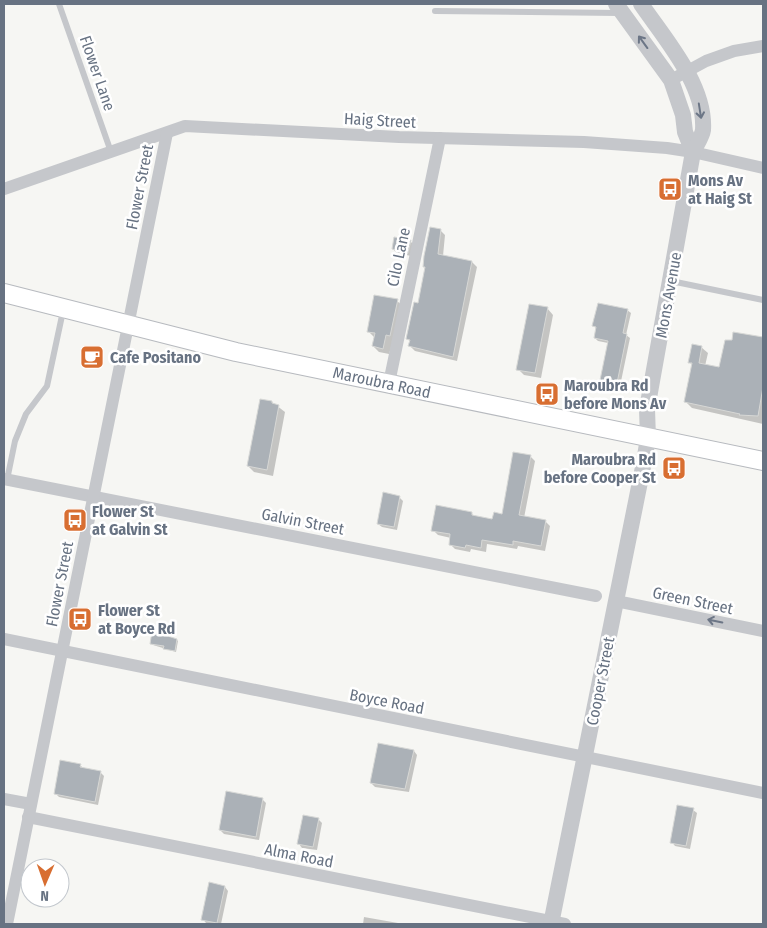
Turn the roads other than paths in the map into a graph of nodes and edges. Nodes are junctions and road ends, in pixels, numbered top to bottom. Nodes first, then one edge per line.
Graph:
1 (59, 4) edge
2 (641, 4) edge
3 (619, 8) edge
4 (435, 10) dead end
5 (763, 46) edge
6 (687, 71) junction
7 (671, 80) junction
8 (167, 133) junction
9 (440, 138) junction
10 (111, 152) junction
11 (693, 152) junction
12 (763, 168) edge
13 (4, 189) edge
14 (670, 281) junction
15 (4, 293) edge
16 (763, 300) edge
17 (64, 308) junction
18 (128, 324) junction
19 (389, 383) junction
20 (648, 438) junction
21 (763, 461) edge
22 (5, 480) edge
23 (92, 497) junction
24 (596, 596) dead end
25 (616, 601) junction
26 (763, 631) edge
27 (4, 640) edge
28 (62, 652) junction
29 (585, 758) junction
30 (763, 793) edge
31 (4, 799) edge
32 (31, 804) junction
33 (28, 817) junction
34 (556, 923) edge
35 (7, 924) edge

1 - 10 lane, Flower Lane
2 - 6 street, Mons Avenue
3 - 4 lane
7 -> 3 street, Mons Avenue
5 - 6 street
6 - 7 street
6 -> 11 street, Mons Avenue
7 - 11 street, Mons Avenue
8 - 9 street, Haig Street
8 - 10 street, Haig Street
8 - 18 street, Flower Street
9 - 11 street, Haig Street
9 - 19 street, Cilo Lane
10 - 13 street, Haig Street
11 - 12 street, Haig Street
11 - 14 street, Mons Avenue
14 - 16 lane
14 - 20 street, Mons Avenue
15 - 17 main road, Maroubra Road
17 - 18 main road, Maroubra Road
17 - 22 lane
18 - 19 main road, Maroubra Road
18 - 23 street, Flower Street
19 - 20 main road, Maroubra Road
20 - 21 main road, Maroubra Road
20 - 25 street, Cooper Street
22 - 23 street, Galvin Street
23 - 24 street, Galvin Street
23 - 28 street, Flower Street
26 -> 25 street, Green Street
25 - 29 street, Cooper Street
27 - 28 street, Boyce Road
28 - 29 street, Boyce Road
28 - 32 street, Flower Street
29 - 30 street, Boyce Road
29 - 34 street, Cooper Street
31 - 32 street
32 - 33 street, Flower Street
33 - 34 street, Alma Road
33 - 35 street, Flower Street

